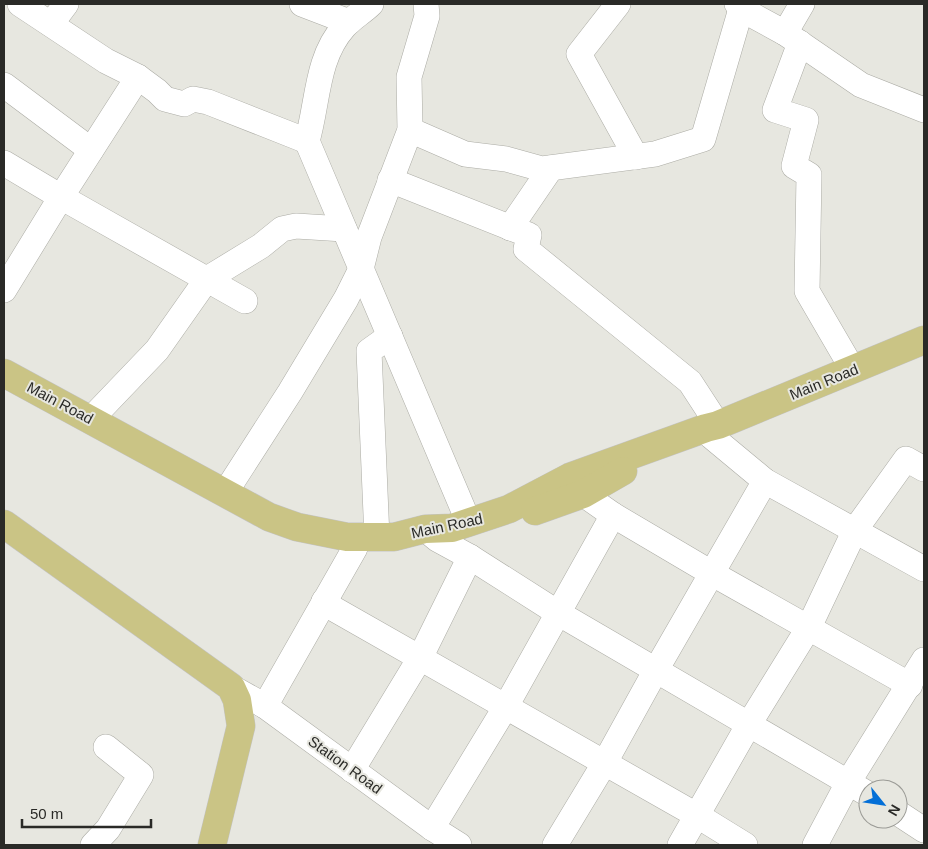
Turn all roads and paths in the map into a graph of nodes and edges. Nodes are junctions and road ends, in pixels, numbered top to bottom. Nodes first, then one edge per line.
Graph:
1 (20, 4) edge
2 (66, 4) edge
3 (302, 4) edge
4 (371, 4) edge
5 (426, 4) edge
6 (618, 4) edge
7 (802, 4) edge
8 (739, 6) edge
9 (349, 22) junction
10 (50, 24) junction
11 (793, 38) junction
12 (138, 77) junction
13 (4, 85) edge
14 (924, 110) edge
15 (410, 130) junction
16 (307, 141) junction
17 (91, 150) junction
18 (636, 157) junction
19 (4, 163) edge
20 (551, 168) junction
21 (390, 180) junction
22 (61, 197) junction
23 (510, 228) junction
24 (344, 229) junction
25 (361, 269) junction
26 (207, 279) junction
27 (4, 290) edge
28 (245, 301) dead end
29 (390, 336) junction
30 (924, 340) edge
31 (924, 354) edge
32 (853, 370) junction
33 (4, 373) edge
34 (4, 388) edge
35 (91, 419) junction
36 (712, 430) junction
37 (924, 469) edge
38 (765, 481) junction
39 (577, 486) junction
40 (225, 494) junction
41 (613, 515) junction
42 (469, 523) junction
43 (4, 524) edge
44 (856, 530) junction
45 (431, 534) junction
46 (366, 543) junction
47 (470, 557) junction
48 (924, 569) edge
49 (713, 574) junction
50 (324, 601) junction
51 (558, 613) junction
52 (809, 628) junction
53 (420, 658) junction
54 (924, 660) edge
55 (656, 670) junction
56 (910, 686) junction
57 (231, 687) junction
58 (265, 706) junction
59 (505, 708) junction
60 (749, 724) junction
61 (106, 747) dead end
62 (604, 764) junction
63 (352, 770) junction
64 (863, 779) edge
65 (858, 788) edge
66 (698, 816) junction
67 (908, 820) edge
68 (924, 830) edge
69 (443, 838) edge
70 (93, 845) edge
71 (212, 845) edge
72 (555, 845) edge
73 (680, 845) edge
74 (746, 845) edge
75 (815, 845) edge

1 - 10 street
2 - 10 street
3 - 9 street
4 - 9 street
5 - 15 street
6 - 18 street
7 - 11 street
8 - 11 street
8 - 18 street
9 - 16 street
10 - 12 street
11 - 14 street
11 - 32 street
12 - 16 street
12 - 17 street
13 - 17 street
15 - 20 street
15 - 21 street
16 - 24 street
17 - 22 street
18 - 20 street
19 - 22 street
20 - 23 street
21 - 23 street
21 - 25 street
22 - 26 street
22 - 27 street
23 - 36 street
24 - 25 street
24 - 26 street
25 - 29 street
25 - 40 street
26 - 28 street
26 - 35 street
29 - 42 street
29 - 46 street
30 - 32 main road, Main Road
31 - 36 main road
32 - 36 main road, Main Road
33 - 35 main road, Main Road
34 - 46 main road
35 - 40 main road, Main Road
36 - 38 street
36 - 39 main road, Main Road
37 - 44 street
38 - 44 street
38 - 49 street
39 - 41 street
39 - 42 main road, Main Road
39 - 45 main road
40 - 46 main road, Main Road
41 - 49 street
41 - 51 street
42 - 45 main road, Main Road
43 - 57 main road
44 - 48 street
44 - 52 street
45 - 46 main road, Main Road
45 - 47 street
46 - 50 street
47 - 51 street
47 - 53 street
49 - 52 street
49 - 55 street
50 - 53 street
50 - 58 street
51 - 55 street
51 - 59 street
52 - 56 street
52 - 60 street
53 - 59 street
53 - 63 street
54 - 56 street
55 - 60 street
55 - 62 street
56 - 64 street
57 - 58 street, Station Road
57 - 71 main road
58 - 63 street, Station Road
59 - 62 street
59 - 69 street
60 - 65 street
60 - 66 street
61 - 70 street
62 - 66 street
62 - 72 street
63 - 69 street, Station Road
65 - 75 street
66 - 73 street
66 - 74 street
67 - 68 street

